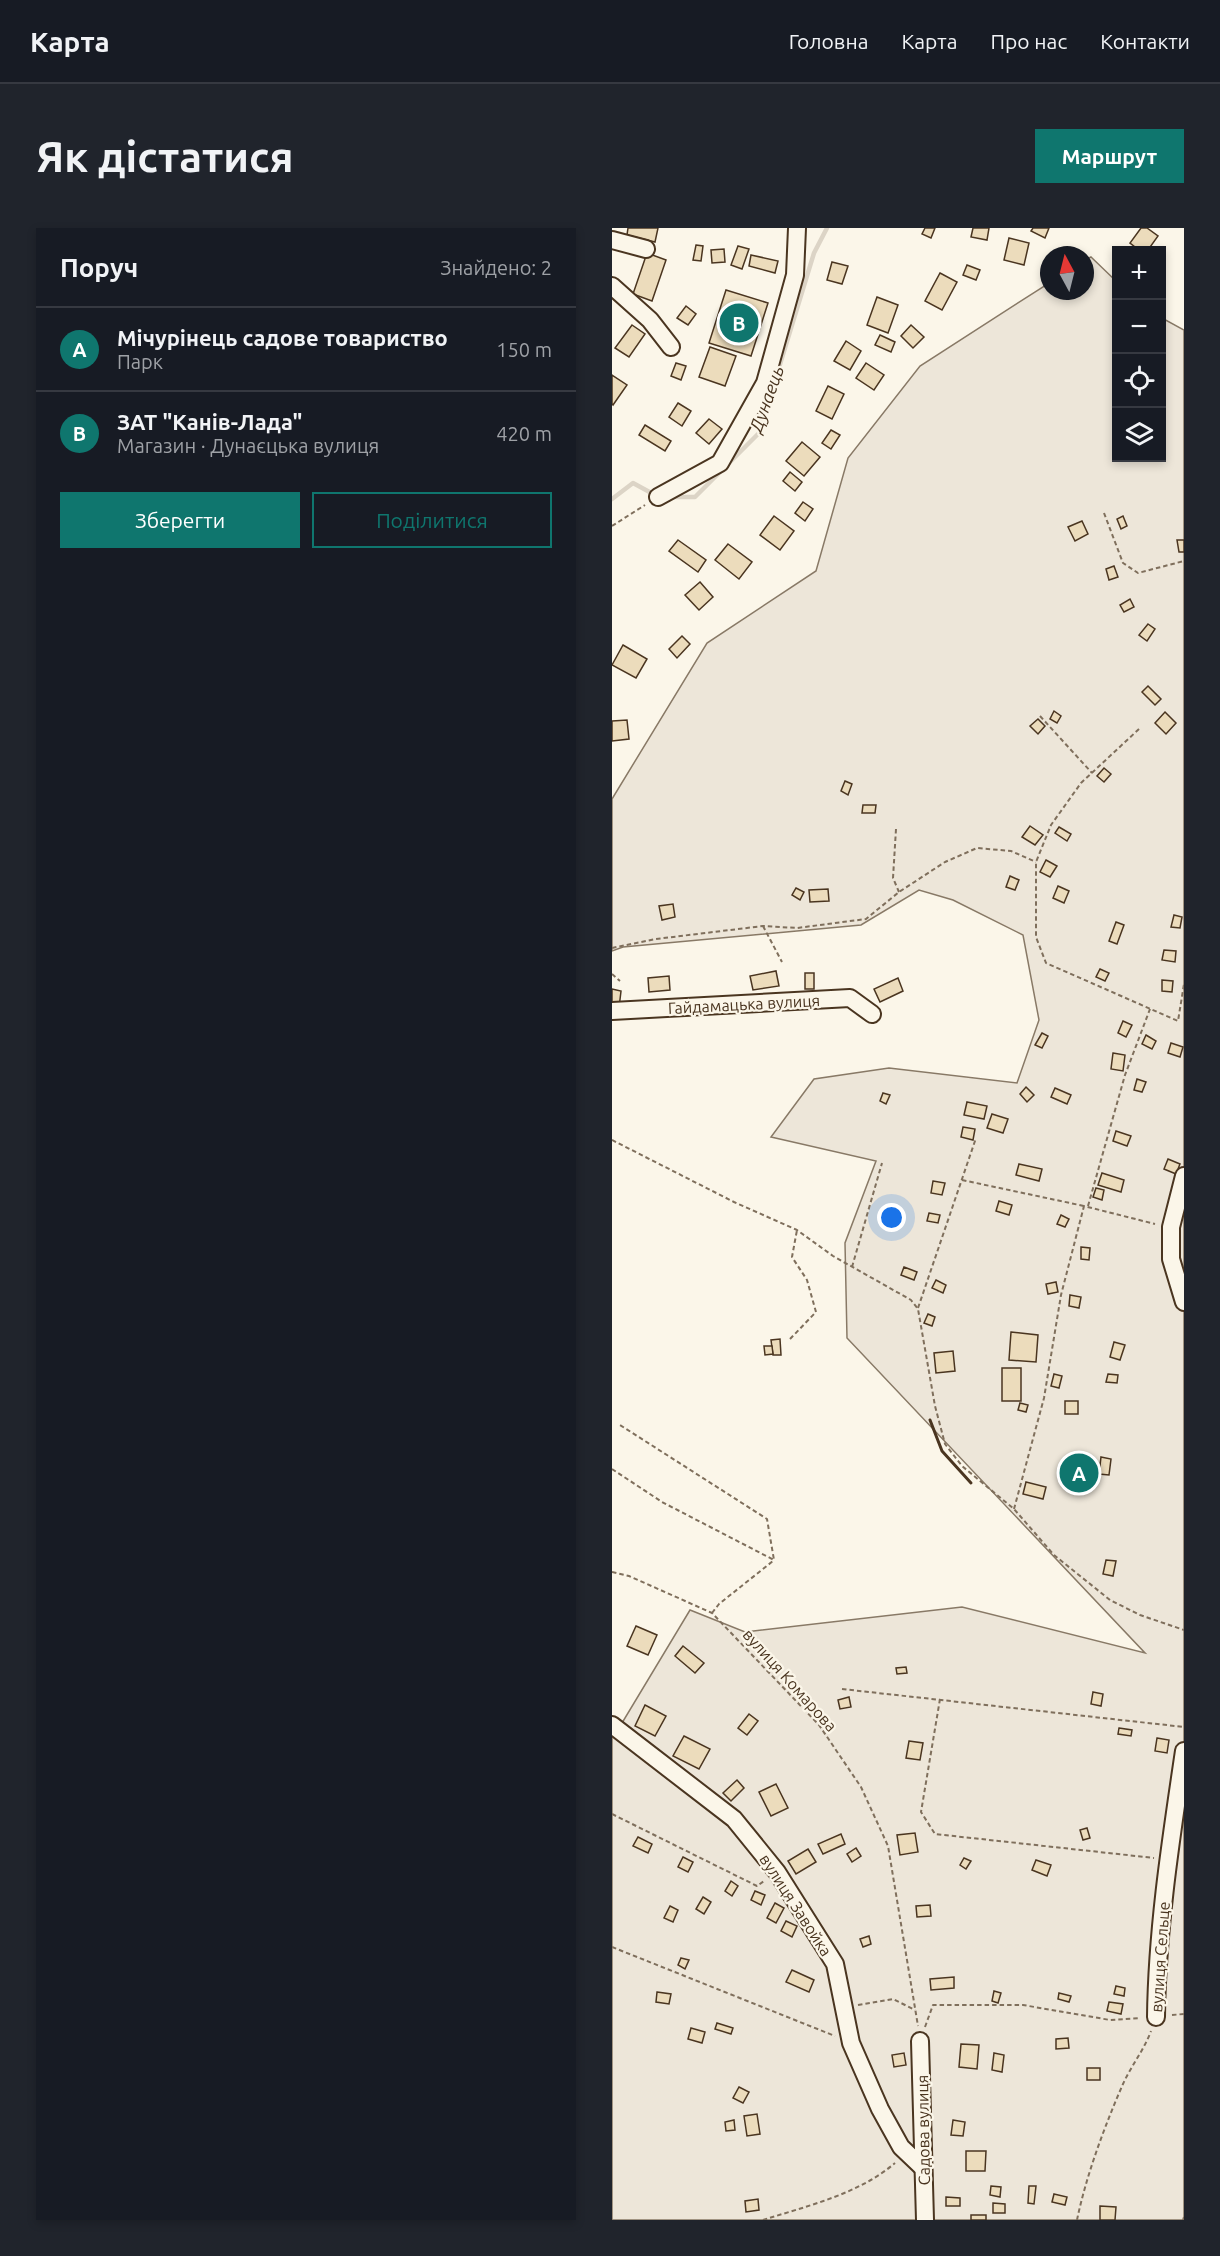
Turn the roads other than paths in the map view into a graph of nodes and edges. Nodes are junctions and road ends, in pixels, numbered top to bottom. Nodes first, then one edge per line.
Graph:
1 (795, 229) edge
2 (612, 240) edge
3 (646, 249) dead end
4 (612, 286) edge
5 (670, 347) dead end
6 (658, 497) road end
7 (612, 1011) edge
8 (872, 1014) dead end
9 (1184, 1176) edge
10 (1184, 1302) edge
11 (612, 1725) edge
12 (1184, 1750) edge
13 (1156, 2017) road end
14 (920, 2041) road end
15 (922, 2167) junction
16 (925, 2220) edge

1 - 6 street
2 - 3 street
4 - 5 street
7 - 8 street, Гайдамацька вулиця
9 - 10 street
11 - 15 street, вулиця Завойка
12 - 13 street, вулиця Сельце
14 - 15 street, Садова вулиця
15 - 16 street, Садова вулиця

